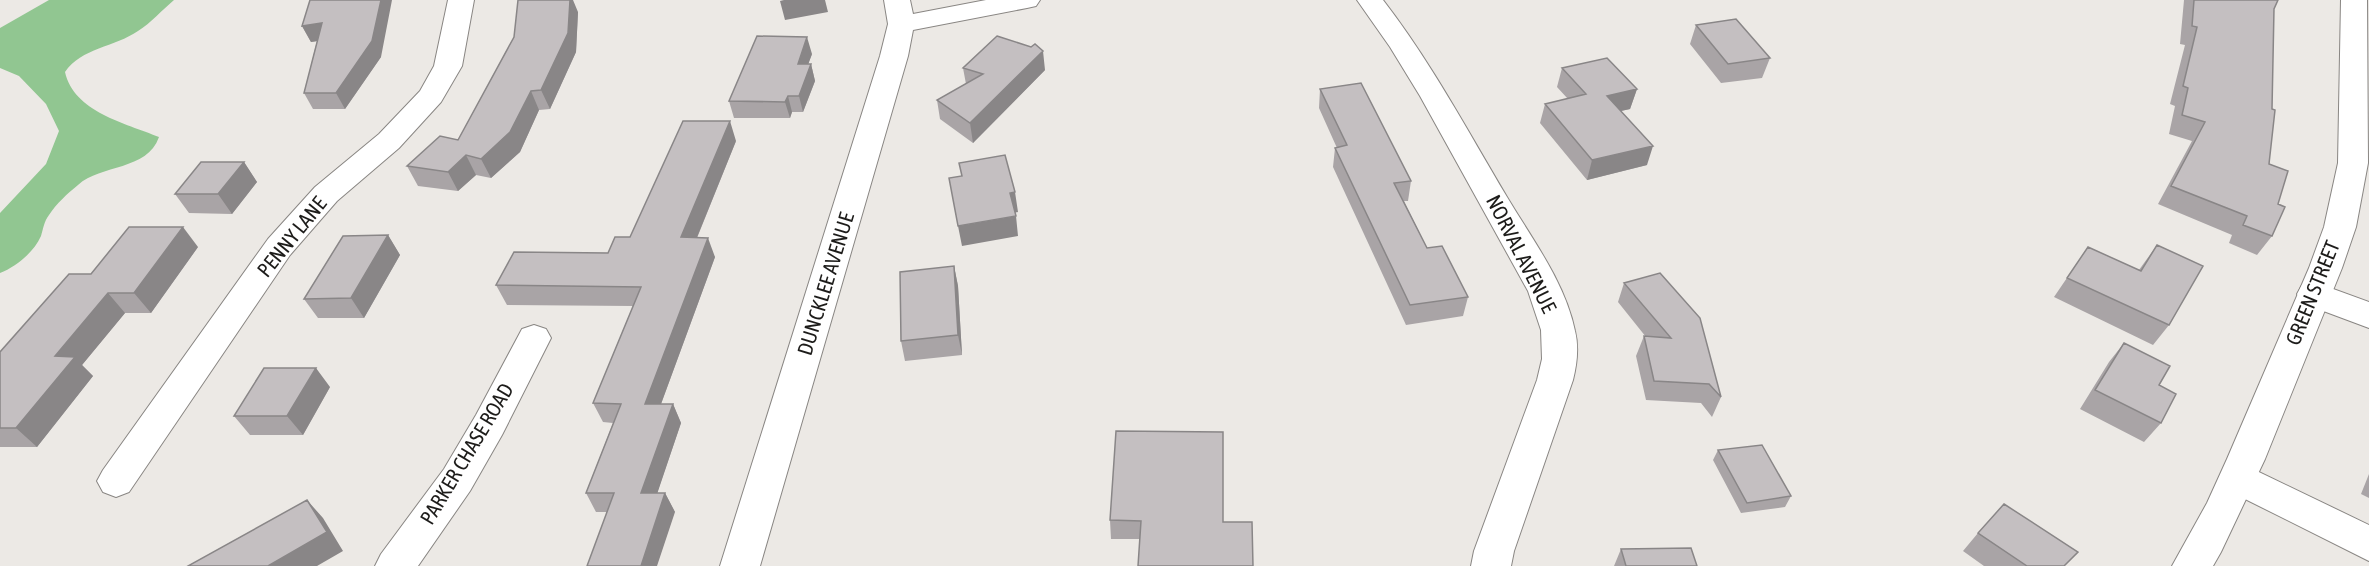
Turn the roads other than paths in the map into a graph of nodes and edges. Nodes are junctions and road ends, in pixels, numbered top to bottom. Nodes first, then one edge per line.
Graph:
1 (461, 0) edge
2 (1027, 0) edge
3 (1370, 0) edge
4 (2354, 0) edge
5 (899, 12) edge
6 (2314, 294) junction
7 (2369, 316) edge
8 (534, 338) dead end
9 (2238, 478) junction
10 (116, 481) dead end
11 (2369, 544) edge
12 (395, 566) edge
13 (740, 566) edge
14 (1491, 566) edge
15 (2192, 566) edge

1 - 10 street, PENNY LANE
2 - 5 street
3 - 14 street, NORVAL AVENUE
4 - 6 street, GREEN STREET
5 - 13 street, DUNCKLEE AVENUE
6 - 7 street
6 - 9 street, GREEN STREET
8 - 12 street, PARKER CHASE ROAD
9 - 11 street
9 - 15 street, GREEN STREET

